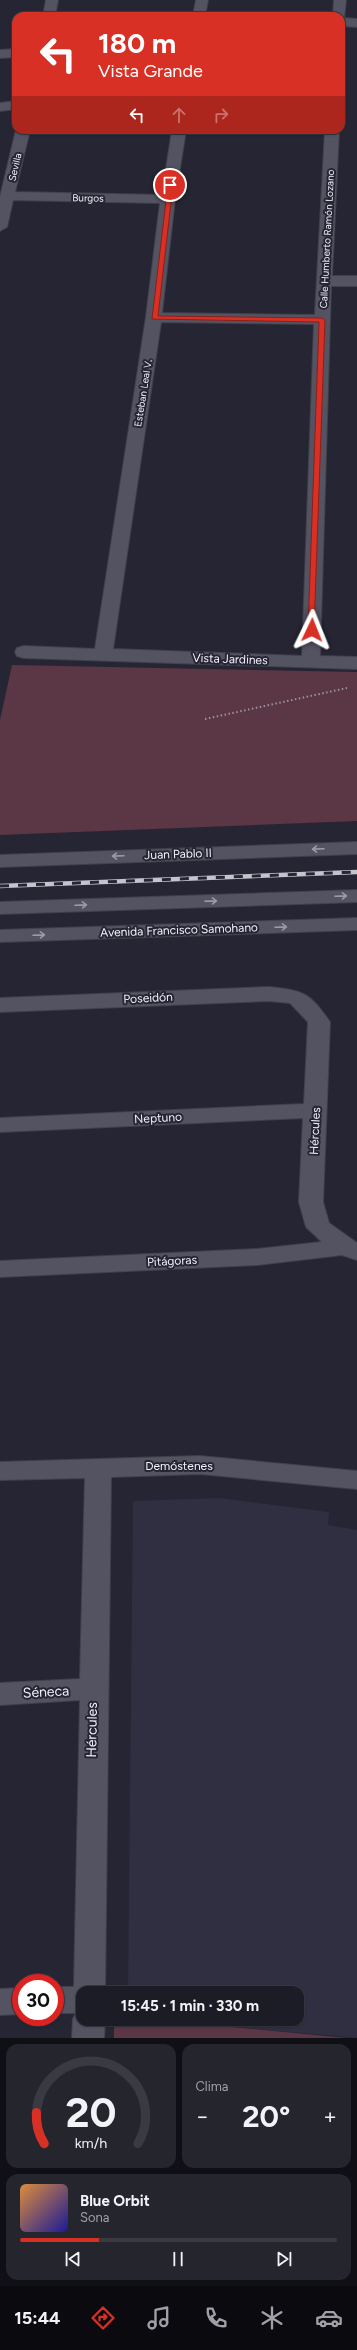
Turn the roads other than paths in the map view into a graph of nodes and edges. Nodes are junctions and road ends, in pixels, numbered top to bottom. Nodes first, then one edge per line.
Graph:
1 (52, 0) edge
2 (202, 0) edge
3 (340, 0) edge
4 (50, 12) edge
5 (200, 12) edge
6 (339, 12) edge
7 (345, 22) edge
8 (357, 23) edge
9 (12, 53) edge
10 (0, 54) edge
11 (12, 106) edge
12 (0, 107) edge
13 (23, 134) edge
14 (178, 134) edge
15 (332, 134) edge
16 (8, 196) junction
17 (168, 199) junction
18 (0, 227) edge
19 (326, 280) junction
20 (357, 281) edge
21 (154, 317) junction
22 (322, 320) junction
23 (24, 652) dead end
24 (102, 655) junction
25 (310, 661) junction
26 (357, 663) edge
27 (357, 848) edge
28 (0, 861) edge
29 (357, 896) edge
30 (0, 908) edge
31 (357, 924) edge
32 (0, 936) edge
33 (296, 997) joint
34 (0, 1005) edge
35 (316, 1110) junction
36 (0, 1125) edge
37 (351, 1250) edge
38 (0, 1269) edge
39 (98, 1467) junction
40 (0, 1471) edge
41 (357, 1480) edge
42 (93, 1689) junction
43 (0, 1694) edge
44 (89, 1986) edge
45 (64, 2000) edge
46 (76, 2000) edge
47 (12, 2001) edge
48 (0, 2002) edge
49 (89, 2026) edge
50 (88, 2038) edge

1 - 4 street
2 - 5 street
3 - 6 street
7 - 8 street
9 - 10 street
11 - 12 street
13 - 16 street, Sevilla
14 - 17 street, Esteban Leal V.
15 - 19 street, Calle Humberto Ramón Lozano
16 - 17 street, Burgos
16 - 18 street, Sevilla
17 - 21 street, Esteban Leal V.
19 - 20 street
19 - 22 street, Calle Humberto Ramón Lozano
21 - 22 street
21 - 24 street, Esteban Leal V.
22 - 25 street, Calle Humberto Ramón Lozano
23 - 24 street, Vista Jardines
24 - 25 street, Vista Jardines
25 - 26 street, Vista Jardines
27 -> 28 street, Juan Pablo II
30 -> 29 street
32 -> 31 street, Avenida Francisco Samohano
33 - 34 street, Poseidón
33 - 35 street, Hércules
35 - 36 street, Neptuno
35 - 37 street, Hércules
37 - 38 street, Pitágoras
39 - 40 street, Demóstenes
39 - 41 street, Demóstenes
39 - 42 street, Hércules
42 - 43 street, Séneca
42 - 44 street, Hércules
45 - 46 street
47 - 48 street
49 - 50 street

